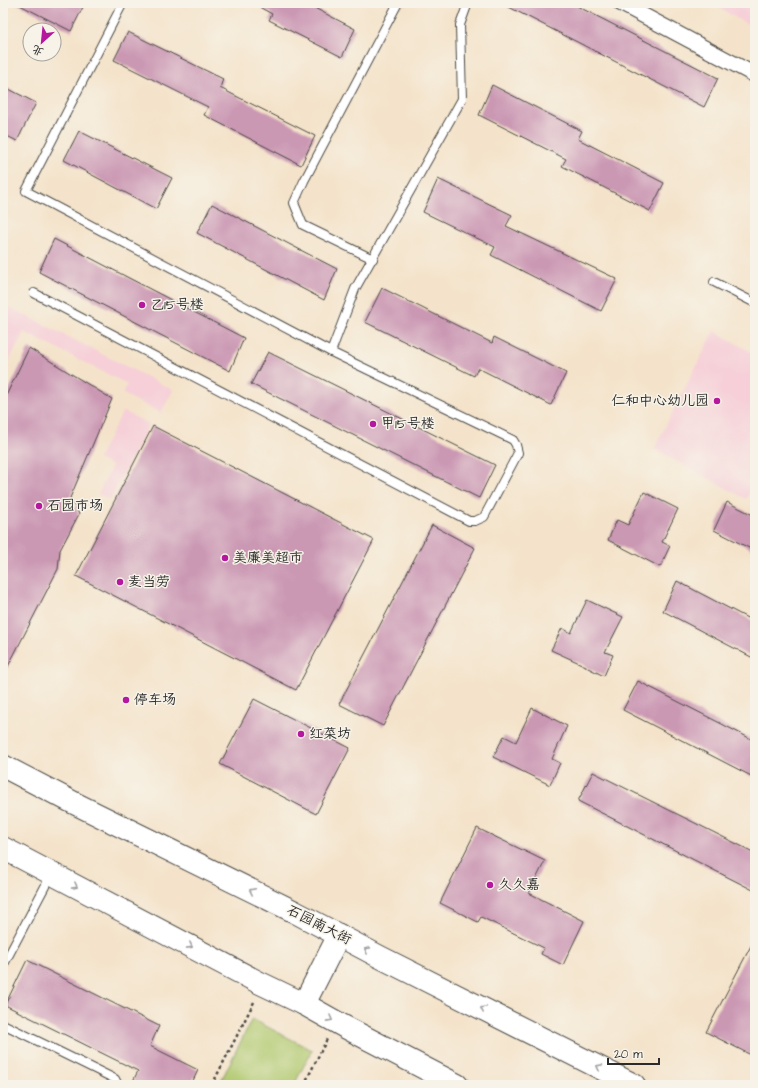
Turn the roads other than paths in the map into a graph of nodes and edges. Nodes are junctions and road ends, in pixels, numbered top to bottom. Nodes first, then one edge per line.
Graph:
1 (123, 3) edge
2 (398, 3) edge
3 (468, 3) edge
4 (620, 3) edge
5 (755, 75) edge
6 (372, 258) junction
7 (714, 282) dead end
8 (34, 293) dead end
9 (755, 303) edge
10 (331, 352) junction
11 (3, 766) edge
12 (3, 848) edge
13 (51, 874) junction
14 (339, 934) junction
15 (3, 966) edge
16 (304, 1004) junction
17 (3, 1024) edge
18 (118, 1085) edge
19 (457, 1085) edge
20 (634, 1085) edge

1 - 10 lane
2 - 6 lane
3 - 6 lane
4 - 5 street
6 - 10 lane
7 - 9 lane
8 - 10 lane
14 -> 11 main road, 石园南大街
12 - 13 main road
13 - 15 lane
13 -> 16 main road
14 - 16 main road
20 -> 14 main road, 石园南大街
16 -> 19 main road
17 - 18 lane

